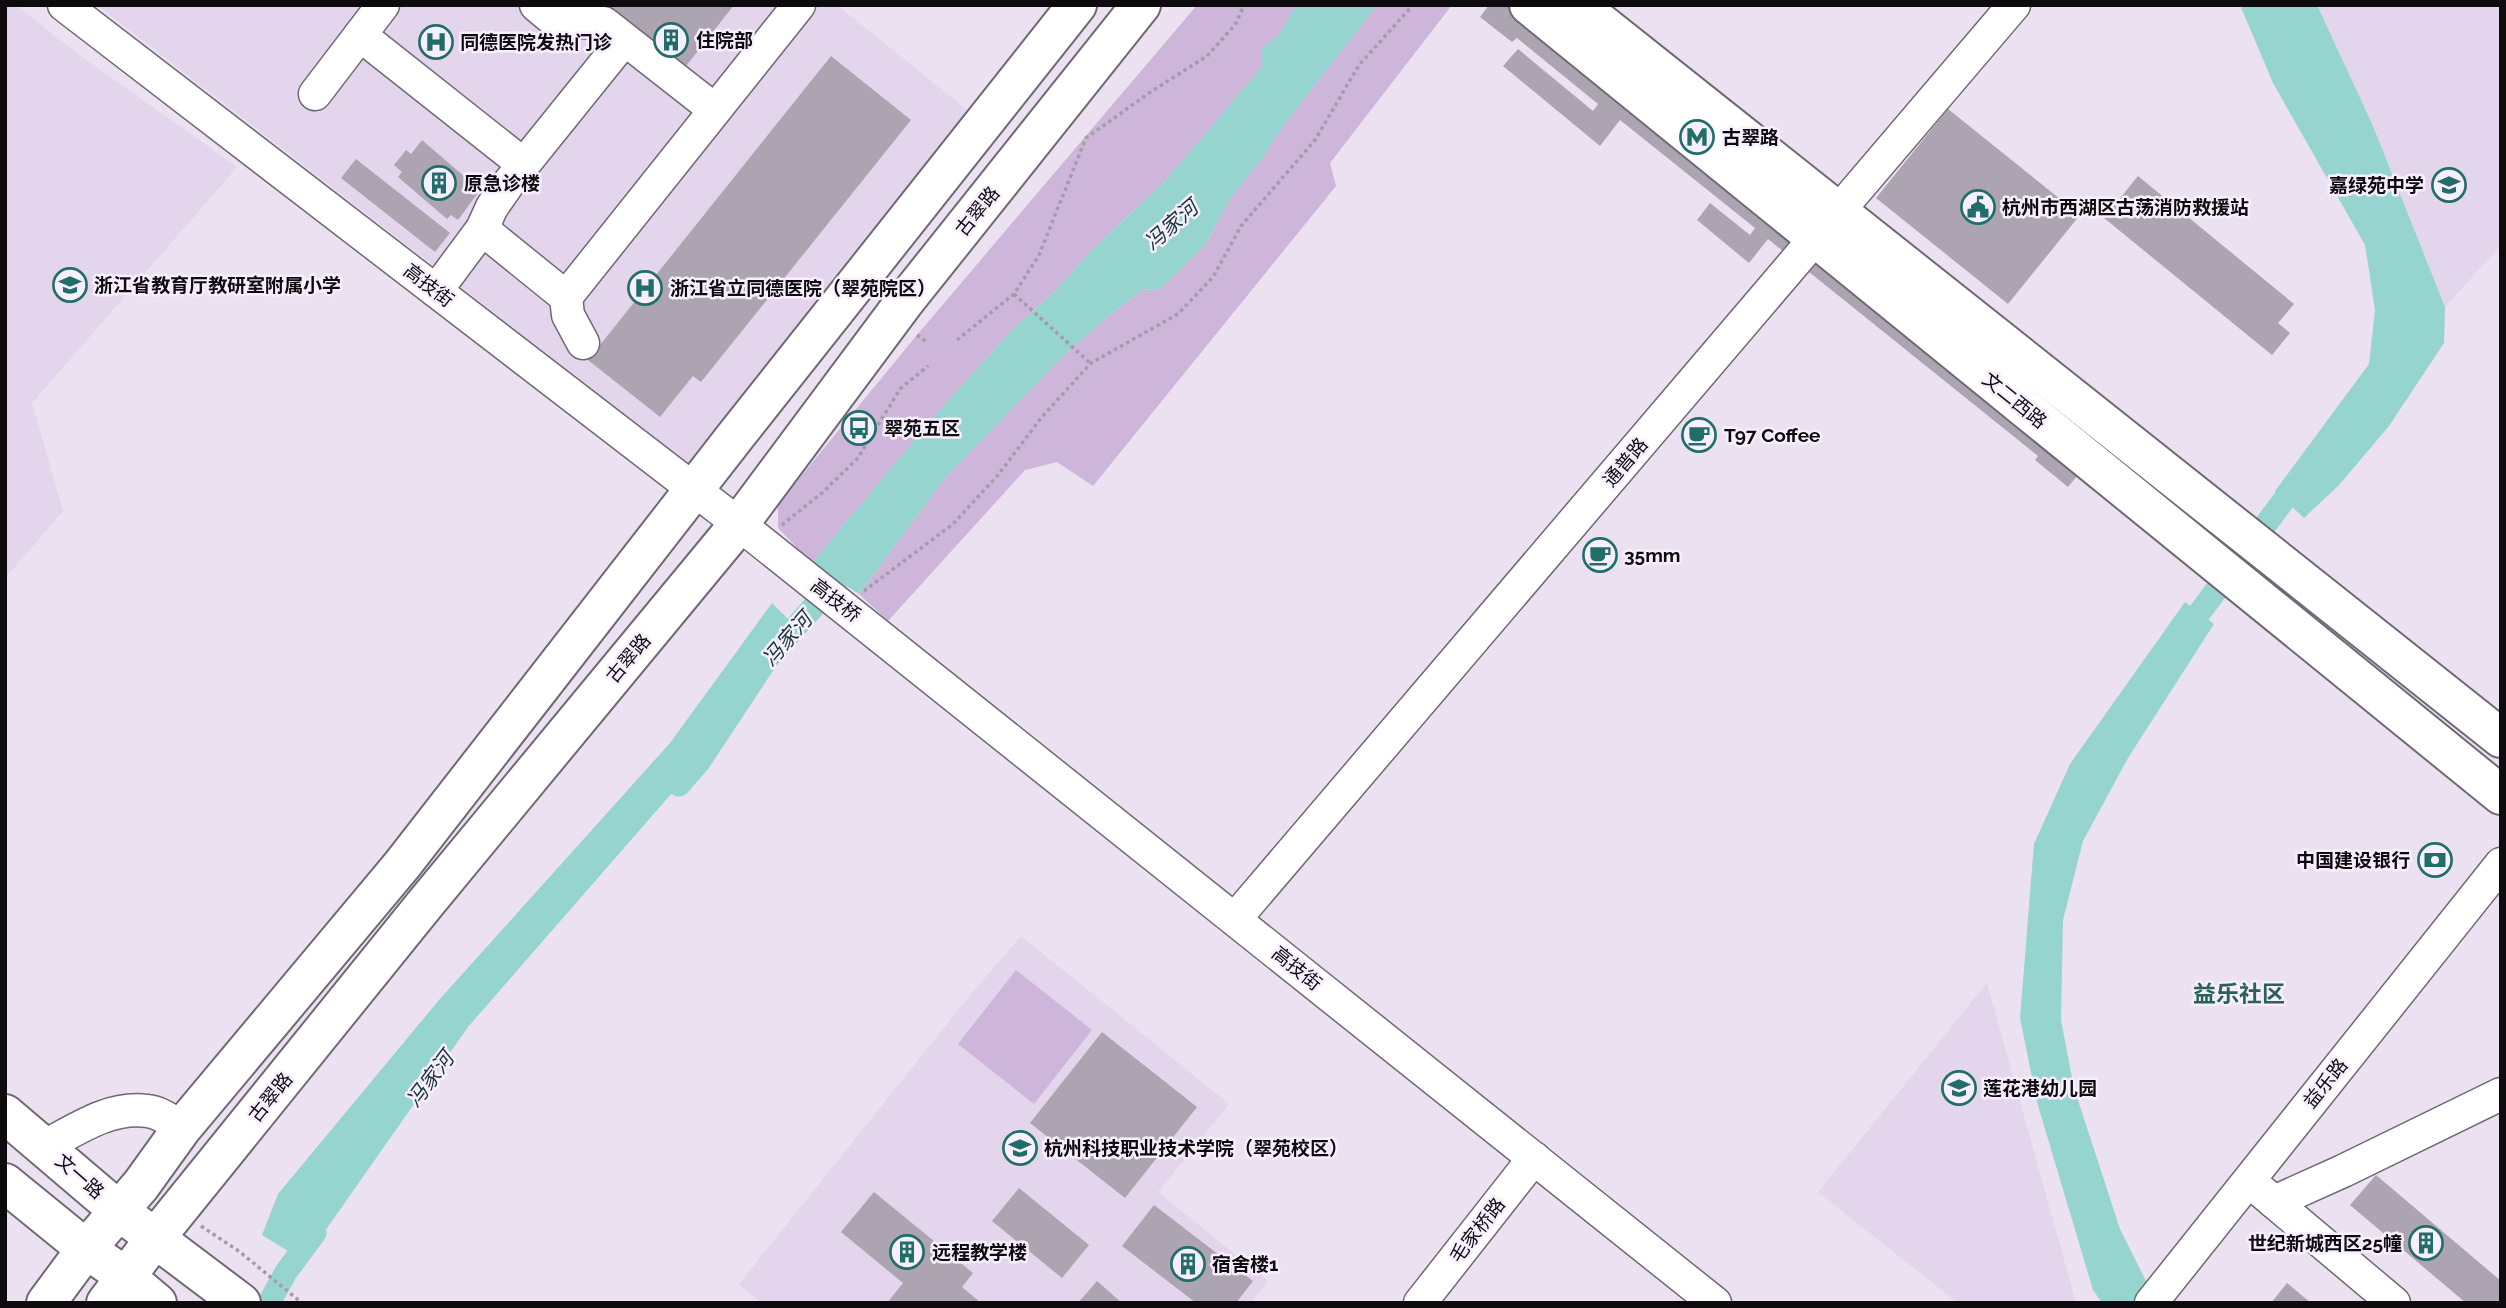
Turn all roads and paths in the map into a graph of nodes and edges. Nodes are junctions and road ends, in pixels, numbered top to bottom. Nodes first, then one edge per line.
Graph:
1 (64, 5) edge
2 (383, 5) edge
3 (536, 5) edge
4 (799, 5) edge
5 (1077, 5) edge
6 (1142, 5) edge
7 (1244, 5) edge
8 (1413, 5) edge
9 (1529, 5) edge
10 (1578, 5) edge
11 (2014, 5) edge
12 (360, 35) junction
13 (624, 40) junction
14 (315, 94) dead end
15 (715, 110) junction
16 (523, 164) junction
17 (1827, 224) junction
18 (482, 229) junction
19 (436, 291) junction
20 (1014, 294) junction
21 (566, 298) junction
22 (917, 335) dead end
23 (957, 340) dead end
24 (928, 342) dead end
25 (583, 343) dead end
26 (1091, 363) junction
27 (928, 366) dead end
28 (695, 490) junction
29 (739, 524) junction
30 (778, 528) dead end
31 (793, 566) joint
32 (859, 594) dead end
33 (879, 635) joint
34 (2501, 738) edge
35 (2501, 795) edge
36 (2501, 864) edge
37 (1235, 919) junction
38 (2501, 1094) edge
39 (5, 1114) edge
40 (182, 1128) junction
41 (45, 1146) junction
42 (1534, 1158) junction
43 (2248, 1180) junction
44 (5, 1183) edge
45 (2274, 1202) junction
46 (119, 1211) junction
47 (156, 1237) junction
48 (86, 1249) junction
49 (240, 1252) dead end
50 (116, 1289) edge
51 (230, 1294) edge
52 (46, 1303) edge
53 (157, 1303) edge
54 (302, 1303) edge
55 (1419, 1303) edge
56 (1715, 1303) edge
57 (2151, 1303) edge
58 (2394, 1303) edge

1 - 19 street, 高技街
2 - 12 street
3 - 13 street
4 - 15 street
5 - 28 main road
6 - 29 main road, 古翠路
7 - 20 path
8 - 26 path
9 - 17 main road, 文二西路
10 - 17 main road, 文二西路
11 - 17 street, 通普路
12 - 14 street
12 - 16 street
13 - 15 street
13 - 16 street
15 - 21 street
16 - 18 street
17 - 34 main road, 文二西路
17 - 35 main road, 文二西路
17 - 37 street, 通普路
18 - 19 street
18 - 21 street
19 - 28 street, 高技街
20 - 23 path
20 - 26 path
21 - 25 street
22 - 24 path
26 - 32 path
27 - 30 path
28 - 29 street, 高技街
28 - 40 main road
29 - 31 street, 高技街
29 - 47 main road, 古翠路
31 - 33 street, 高技桥
33 - 37 street, 高技街
36 - 43 street, 益乐路
37 - 42 street, 高技街
38 - 45 street
39 - 41 main road, 文一路
40 - 41 street
40 - 46 main road
41 - 46 main road, 文一路
42 - 55 street, 毛家桥路
42 - 56 street, 高技街
43 - 45 street
43 - 57 street, 益乐路
44 - 48 main road
45 - 58 street
46 - 47 main road, 文一路
46 - 48 main road
47 - 50 main road, 古翠路
47 - 51 main road, 文一路
48 - 50 main road
48 - 52 main road
49 - 54 path
50 - 53 main road

